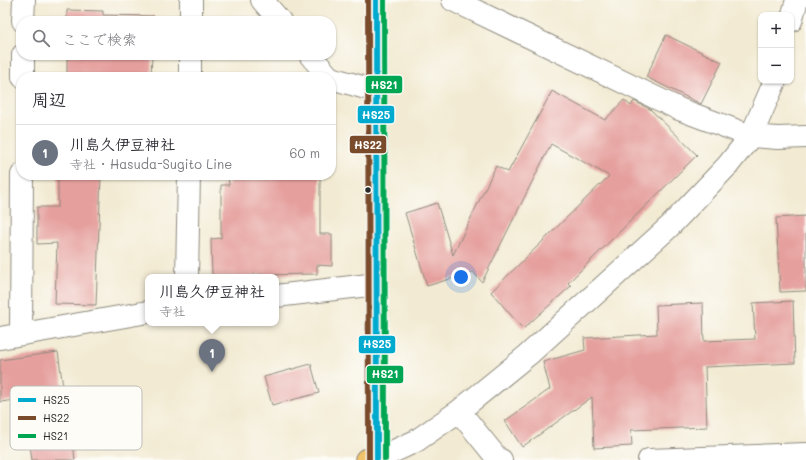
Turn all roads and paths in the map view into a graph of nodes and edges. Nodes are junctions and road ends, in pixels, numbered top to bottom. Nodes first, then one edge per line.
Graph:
1 (24, 0) edge
2 (191, 0) edge
3 (262, 0) edge
4 (376, 0) edge
5 (453, 0) edge
6 (797, 0) edge
7 (794, 12) edge
8 (24, 16) edge
9 (191, 16) edge
10 (276, 16) edge
11 (23, 60) edge
12 (190, 60) edge
13 (314, 60) edge
14 (23, 72) edge
15 (190, 72) edge
16 (325, 72) edge
17 (336, 80) edge
18 (774, 84) edge
19 (376, 91) junction
20 (751, 136) junction
21 (806, 137) edge
22 (22, 180) edge
23 (189, 180) edge
24 (187, 274) edge
25 (377, 284) junction
26 (279, 296) edge
27 (145, 313) edge
28 (10, 336) edge
29 (459, 411) junction
30 (806, 454) edge
31 (374, 460) edge
32 (501, 460) edge
33 (649, 460) edge

1 - 8 street
2 - 9 street
3 - 10 street
4 - 19 main road
5 - 20 street
6 - 7 street
11 - 14 street
12 - 15 street
13 - 16 street
17 - 19 street
18 - 20 street
19 - 25 main road
20 - 21 street
20 - 29 street
22 - 28 street
23 - 24 street
25 - 26 street
25 - 31 main road
27 - 28 street
29 - 31 street
29 - 32 street
30 - 33 street

